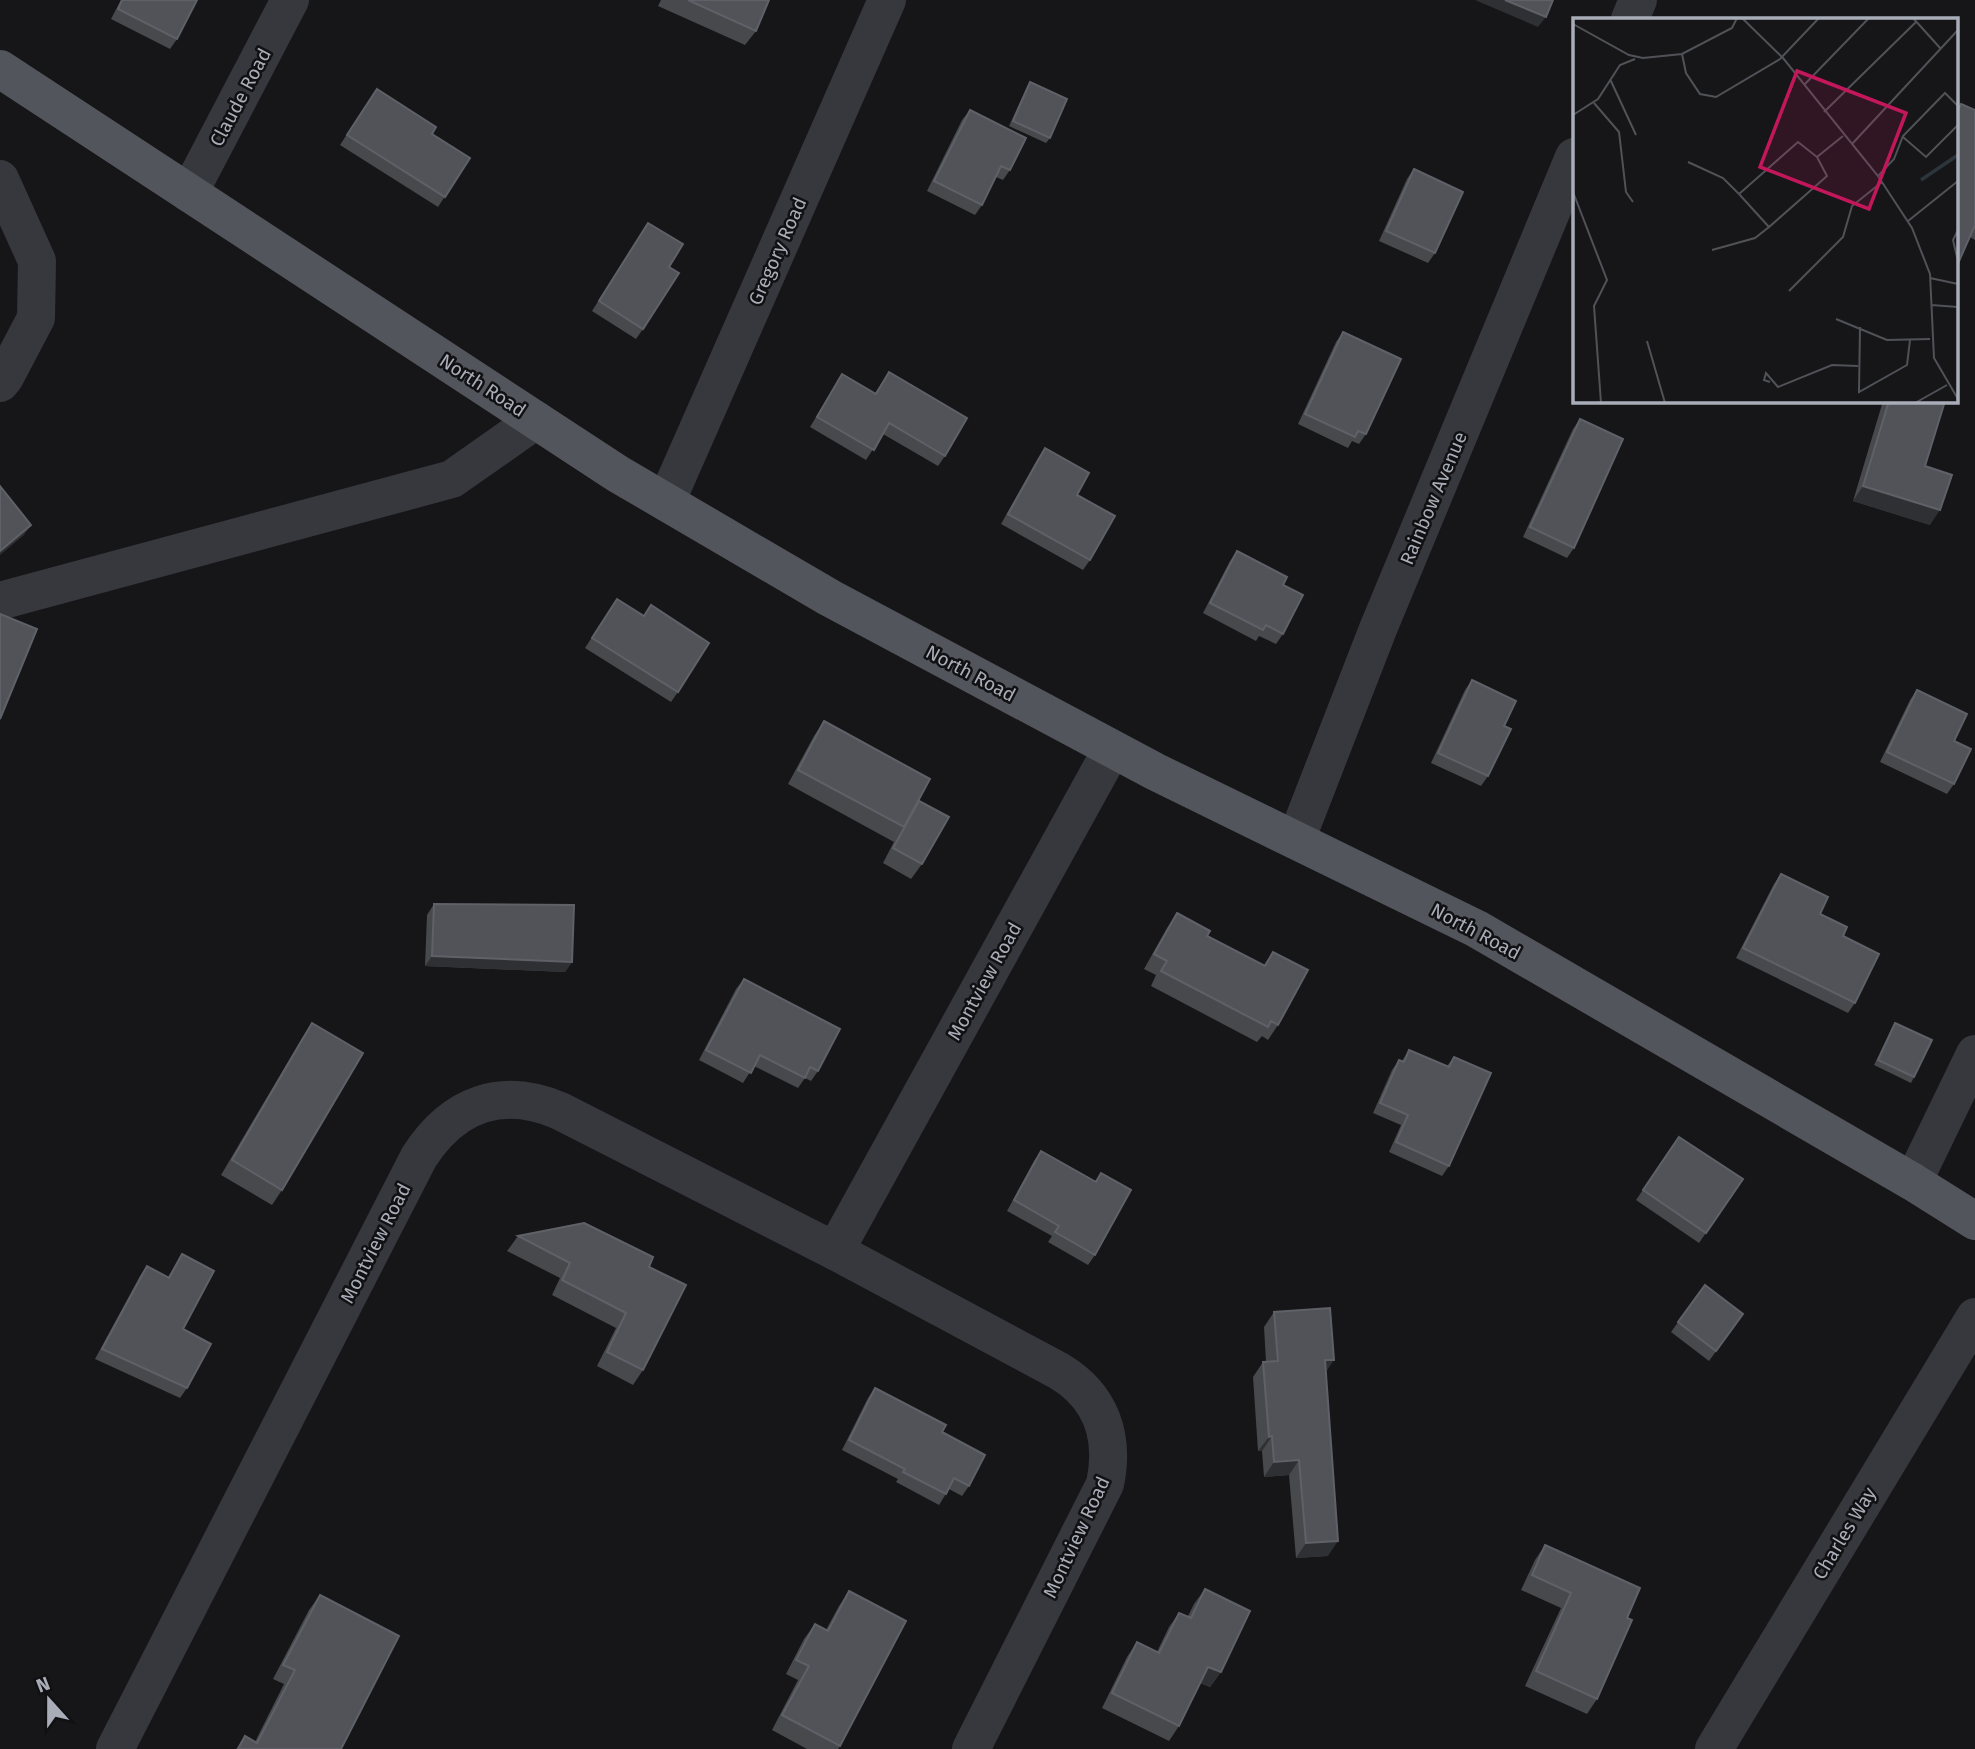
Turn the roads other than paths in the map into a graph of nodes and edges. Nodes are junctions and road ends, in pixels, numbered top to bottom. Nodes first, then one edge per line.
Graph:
1 (290, 0) edge
2 (887, 0) edge
3 (1638, 0) edge
4 (1630, 18) edge
5 (0, 69) edge
6 (1573, 159) edge
7 (0, 179) edge
8 (189, 193) junction
9 (0, 383) edge
10 (536, 420) junction
11 (666, 502) junction
12 (0, 601) edge
13 (1112, 748) junction
14 (1296, 840) junction
15 (1975, 1054) edge
16 (1913, 1182) junction
17 (1975, 1221) edge
18 (835, 1251) junction
19 (1975, 1317) edge
20 (115, 1749) edge
21 (971, 1749) edge
22 (1714, 1749) edge

1 - 8 street, Claude Road
2 - 11 street, Gregory Road
3 - 4 street
5 - 8 main road, North Road
6 - 14 street, Rainbow Avenue
7 - 9 street
8 - 10 main road, North Road
10 - 11 main road, North Road
10 - 12 street
11 - 13 main road, North Road
13 - 14 main road, North Road
13 - 18 street, Montview Road
14 - 16 main road, North Road
15 - 16 street
16 - 17 main road, North Road
18 - 20 street, Montview Road
18 - 21 street, Montview Road
19 - 22 street, Charles Way

